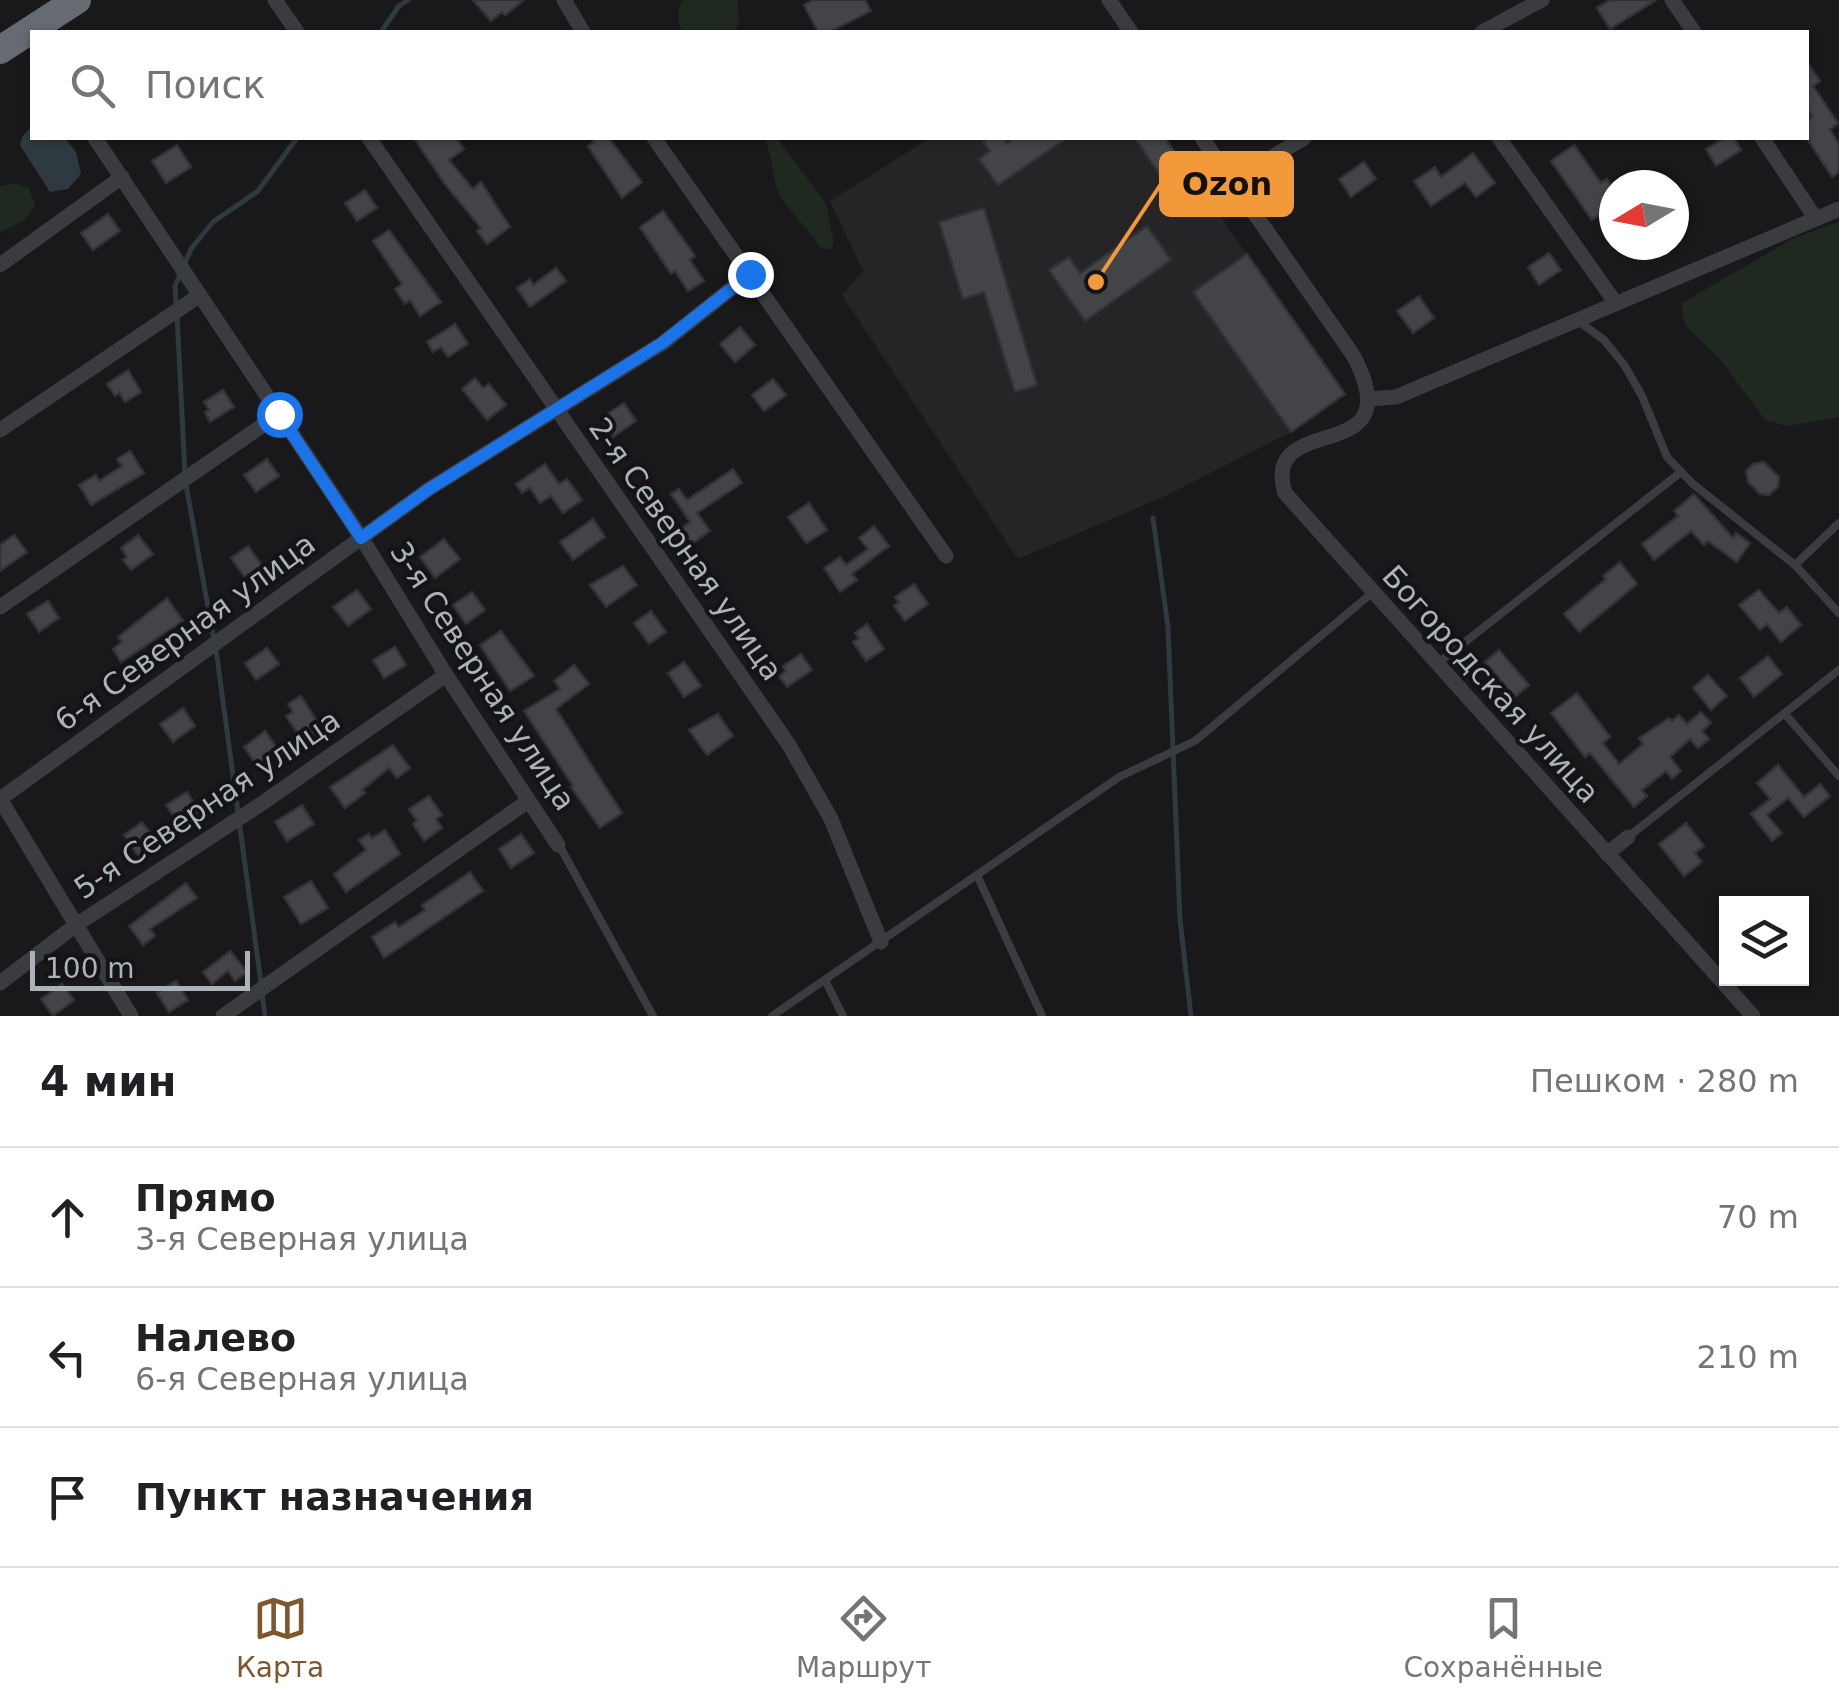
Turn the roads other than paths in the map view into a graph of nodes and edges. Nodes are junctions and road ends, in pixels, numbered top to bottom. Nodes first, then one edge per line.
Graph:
1 (78, 0) edge
2 (275, 0) edge
3 (564, 0) edge
4 (1542, 0) edge
5 (1672, 0) edge
6 (1116, 3) edge
7 (39, 30) edge
8 (296, 30) edge
9 (582, 30) edge
10 (1130, 30) edge
11 (1486, 30) edge
12 (1693, 30) edge
13 (29, 38) edge
14 (0, 50) edge
15 (96, 140) edge
16 (370, 140) edge
17 (655, 140) edge
18 (1203, 140) edge
19 (1301, 140) edge
20 (1501, 140) edge
21 (1763, 140) edge
22 (122, 177) junction
23 (1232, 180) junction
24 (1839, 209) edge
25 (1816, 219) junction
26 (0, 265) edge
27 (750, 274) junction
28 (200, 295) junction
29 (1616, 302) junction
30 (1576, 320) junction
31 (1370, 399) junction
32 (557, 412) junction
33 (279, 414) junction
34 (0, 430) edge
35 (1681, 472) junction
36 (1839, 523) edge
37 (361, 538) junction
38 (946, 556) dead end
39 (1795, 566) junction
40 (1372, 593) junction
41 (0, 608) edge
42 (1839, 613) edge
43 (1437, 665) junction
44 (1839, 670) edge
45 (446, 675) junction
46 (1784, 712) junction
47 (1839, 776) edge
48 (0, 799) edge
49 (528, 801) junction
50 (1628, 837) joint
51 (558, 844) joint
52 (1607, 854) junction
53 (977, 876) junction
54 (76, 925) junction
55 (881, 942) junction
56 (825, 980) junction
57 (0, 983) edge
58 (131, 1016) edge
59 (223, 1016) edge
60 (653, 1016) edge
61 (772, 1016) edge
62 (843, 1016) edge
63 (1042, 1016) edge
64 (1753, 1016) edge

1 - 7 highway
2 - 8 street
3 - 9 street
4 - 11 street
5 - 12 street
6 - 10 street
13 - 14 highway
15 - 22 street, 3-я Северная улица
16 - 32 street, 2-я Северная улица
17 - 27 street
18 - 23 street
19 - 23 street
20 - 29 street
21 - 25 street
22 - 26 street
22 - 28 street, 3-я Северная улица
23 - 31 street
24 - 25 street
25 - 29 street
27 - 32 street, 6-я Северная улица
27 - 38 street
28 - 33 street, 3-я Северная улица
28 - 34 street
29 - 30 street
30 - 31 street
30 - 35 lane
31 - 40 street, Богородская улица
32 - 37 street, 6-я Северная улица
32 - 55 street, 2-я Северная улица
33 - 37 street, 3-я Северная улица
33 - 41 street
35 - 39 lane
35 - 43 lane
36 - 39 lane
37 - 45 street, 3-я Северная улица
37 - 48 street, 6-я Северная улица
39 - 42 lane
40 - 43 street, Богородская улица
40 - 53 lane
43 - 52 street, Богородская улица
44 - 46 lane
45 - 49 street, 3-я Северная улица
45 - 54 street, 5-я Северная улица
46 - 47 lane
46 - 50 lane
48 - 54 street
49 - 51 street, 3-я Северная улица
49 - 59 street
50 - 52 street
51 - 60 lane
52 - 64 street, Богородская улица
53 - 55 lane
53 - 63 lane
54 - 57 street, 5-я Северная улица
54 - 58 street
55 - 56 lane
56 - 61 lane
56 - 62 lane

